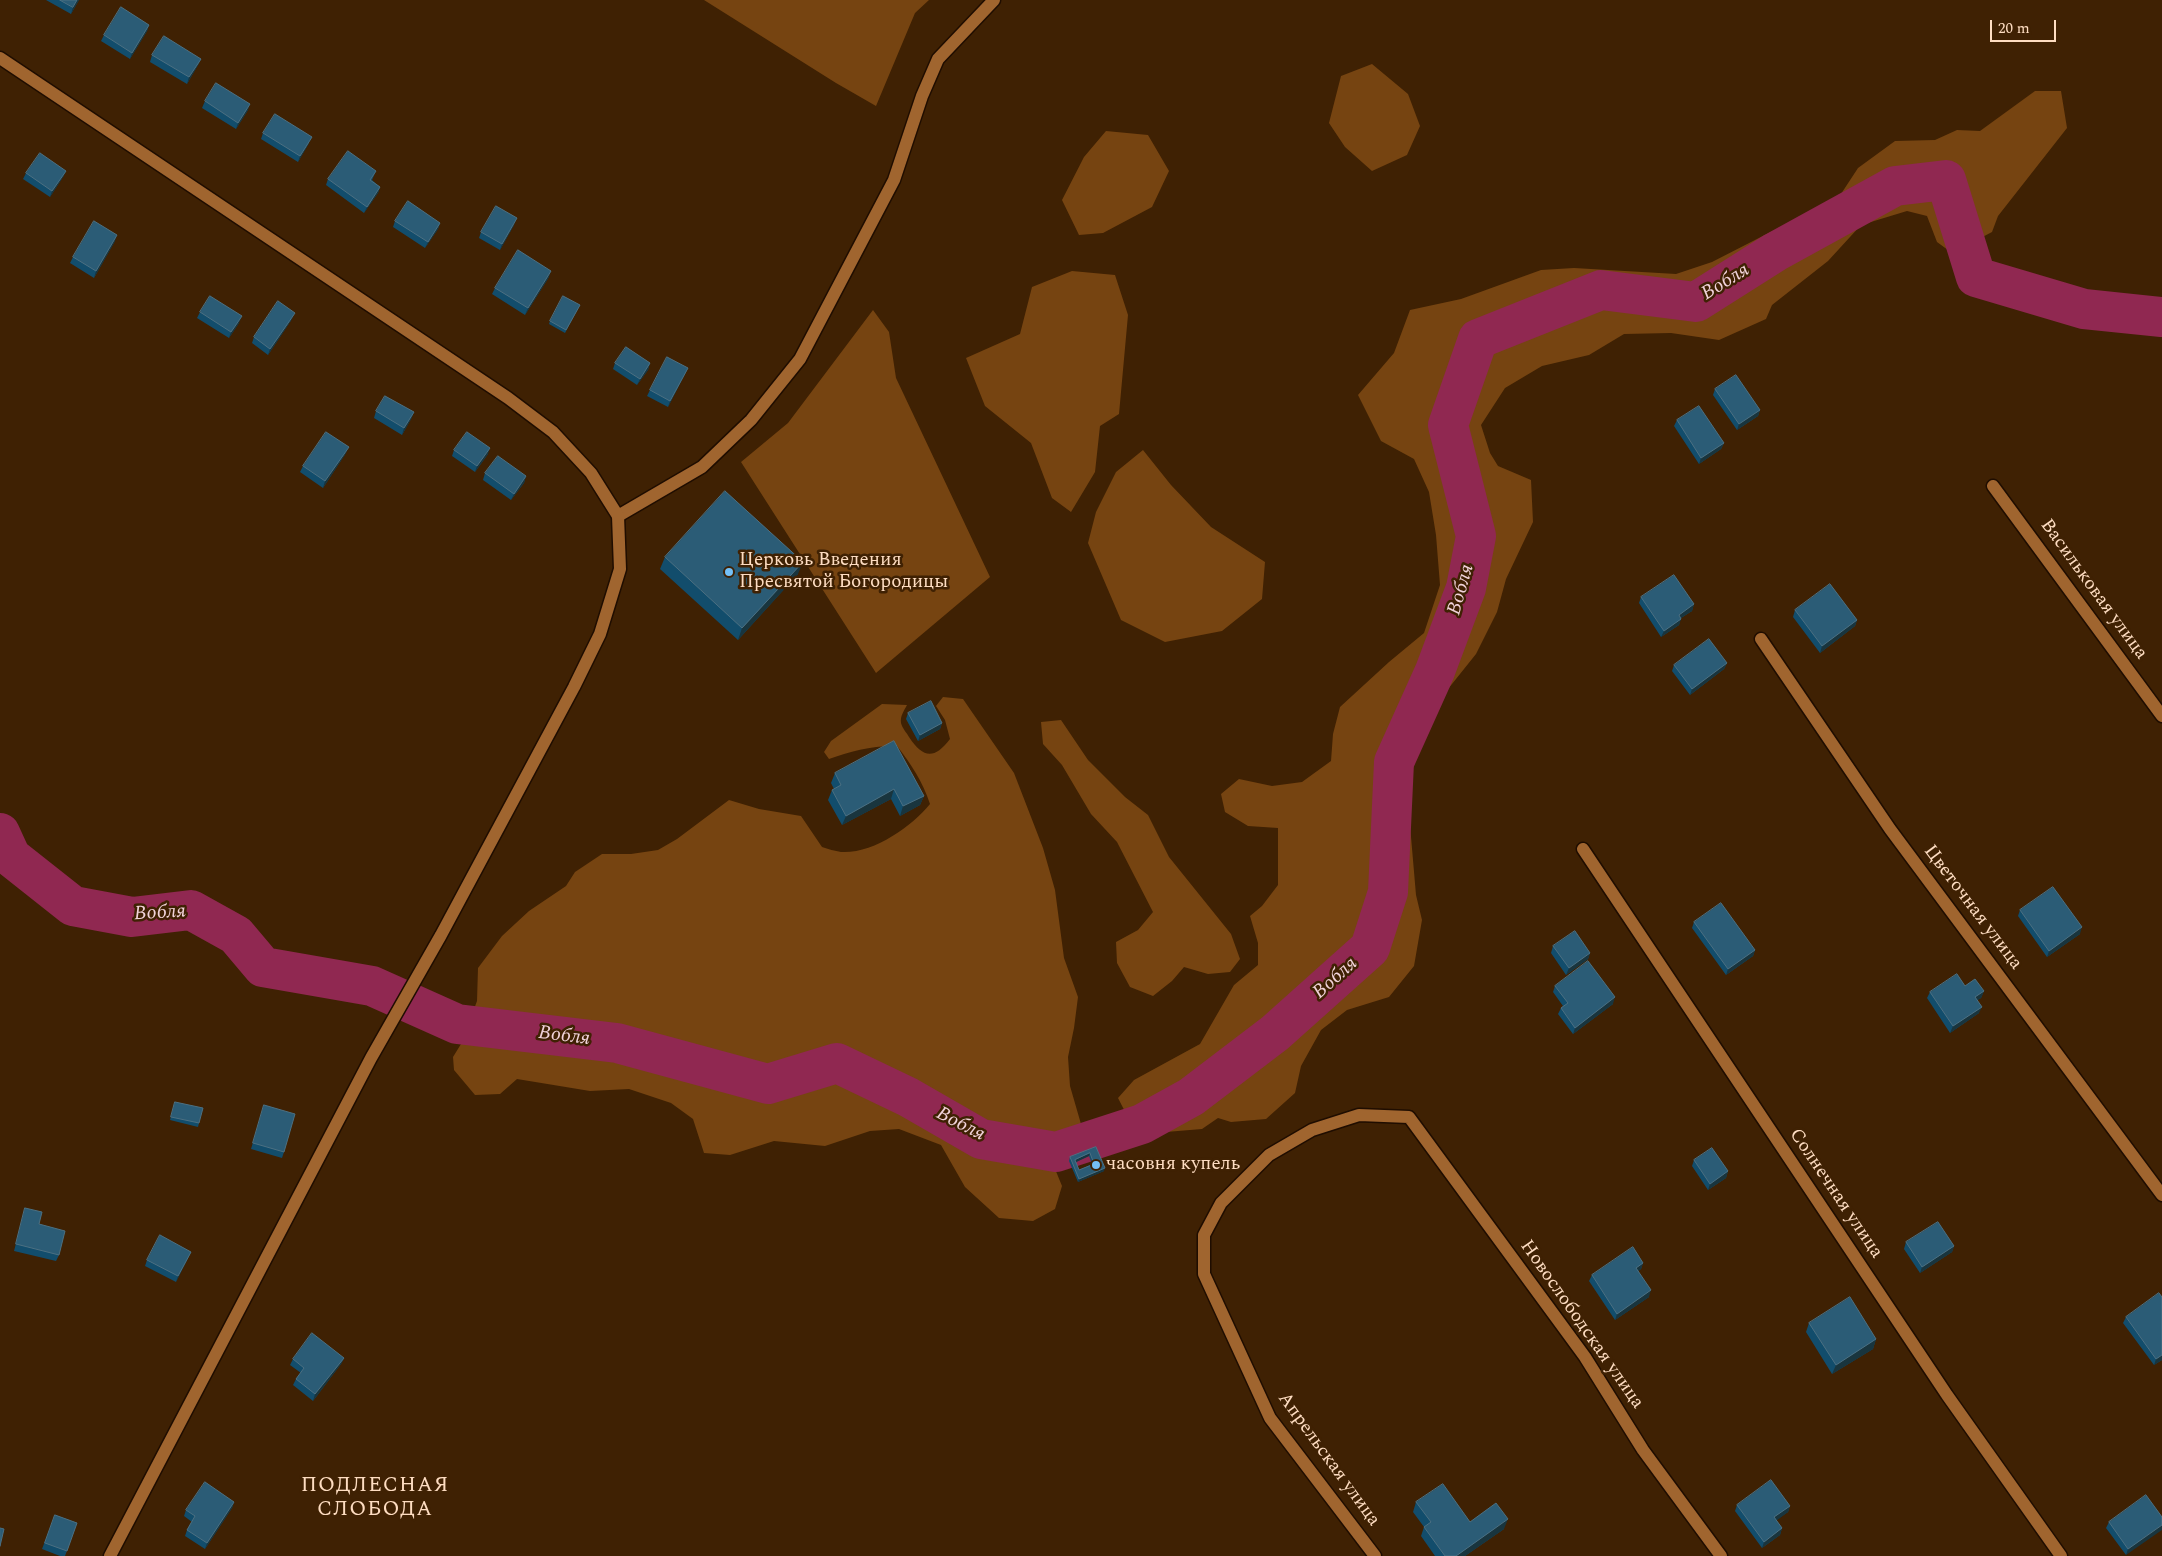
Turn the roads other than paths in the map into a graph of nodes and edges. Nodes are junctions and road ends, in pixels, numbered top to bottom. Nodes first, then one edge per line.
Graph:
1 (994, 0) edge
2 (0, 58) edge
3 (1993, 486) dead end
4 (618, 516) junction
5 (1761, 639) dead end
6 (2162, 716) edge
7 (1583, 849) dead end
8 (1409, 1117) joint
9 (2162, 1195) edge
10 (110, 1556) edge
11 (1375, 1556) edge
12 (1720, 1556) edge
13 (2061, 1556) edge

1 - 4 street
2 - 4 street
3 - 6 street, Васильковая улица
4 - 10 street
5 - 9 street, Цветочная улица
7 - 13 street, Солнечная улица
8 - 11 street, Апрельская улица
8 - 12 street, Новослободская улица

